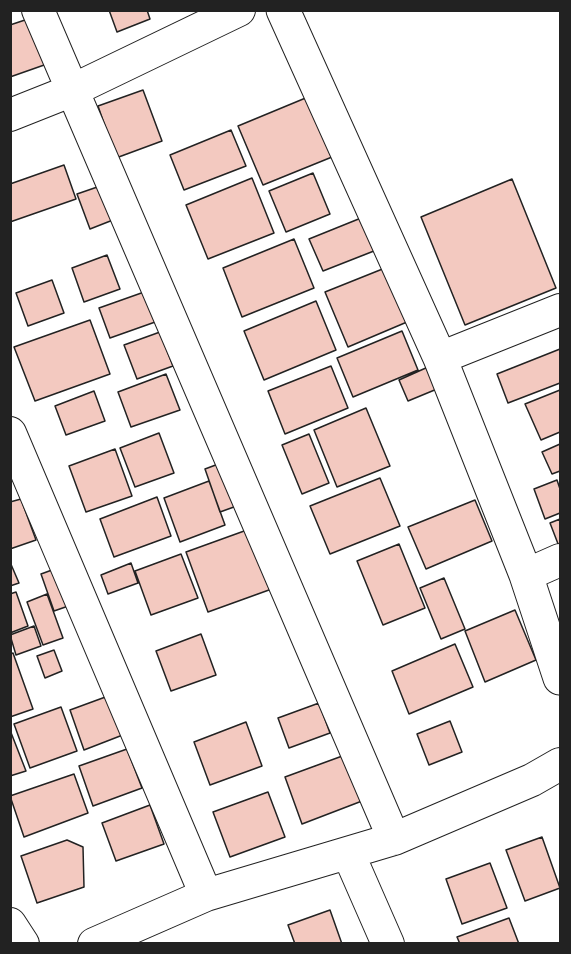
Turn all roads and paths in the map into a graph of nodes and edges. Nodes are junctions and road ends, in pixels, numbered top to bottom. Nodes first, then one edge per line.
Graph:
1 (38, 10) edge
2 (240, 10) edge
3 (283, 10) edge
4 (72, 90) junction
5 (10, 115) edge
6 (561, 310) edge
7 (440, 358) junction
8 (10, 433) edge
9 (561, 560) edge
10 (526, 575) junction
11 (561, 678) edge
12 (561, 764) edge
13 (394, 839) junction
14 (348, 855) junction
15 (206, 895) junction
16 (10, 924) edge
17 (23, 944) edge
18 (94, 944) edge
19 (388, 944) edge

1 - 4 street
2 - 4 street
3 - 7 street
4 - 5 street
4 - 13 street
6 - 7 street
7 - 10 street
8 - 15 street
9 - 10 street
10 - 11 street
12 - 13 street
13 - 14 street
14 - 15 street
14 - 19 street
15 - 18 street
16 - 17 street

